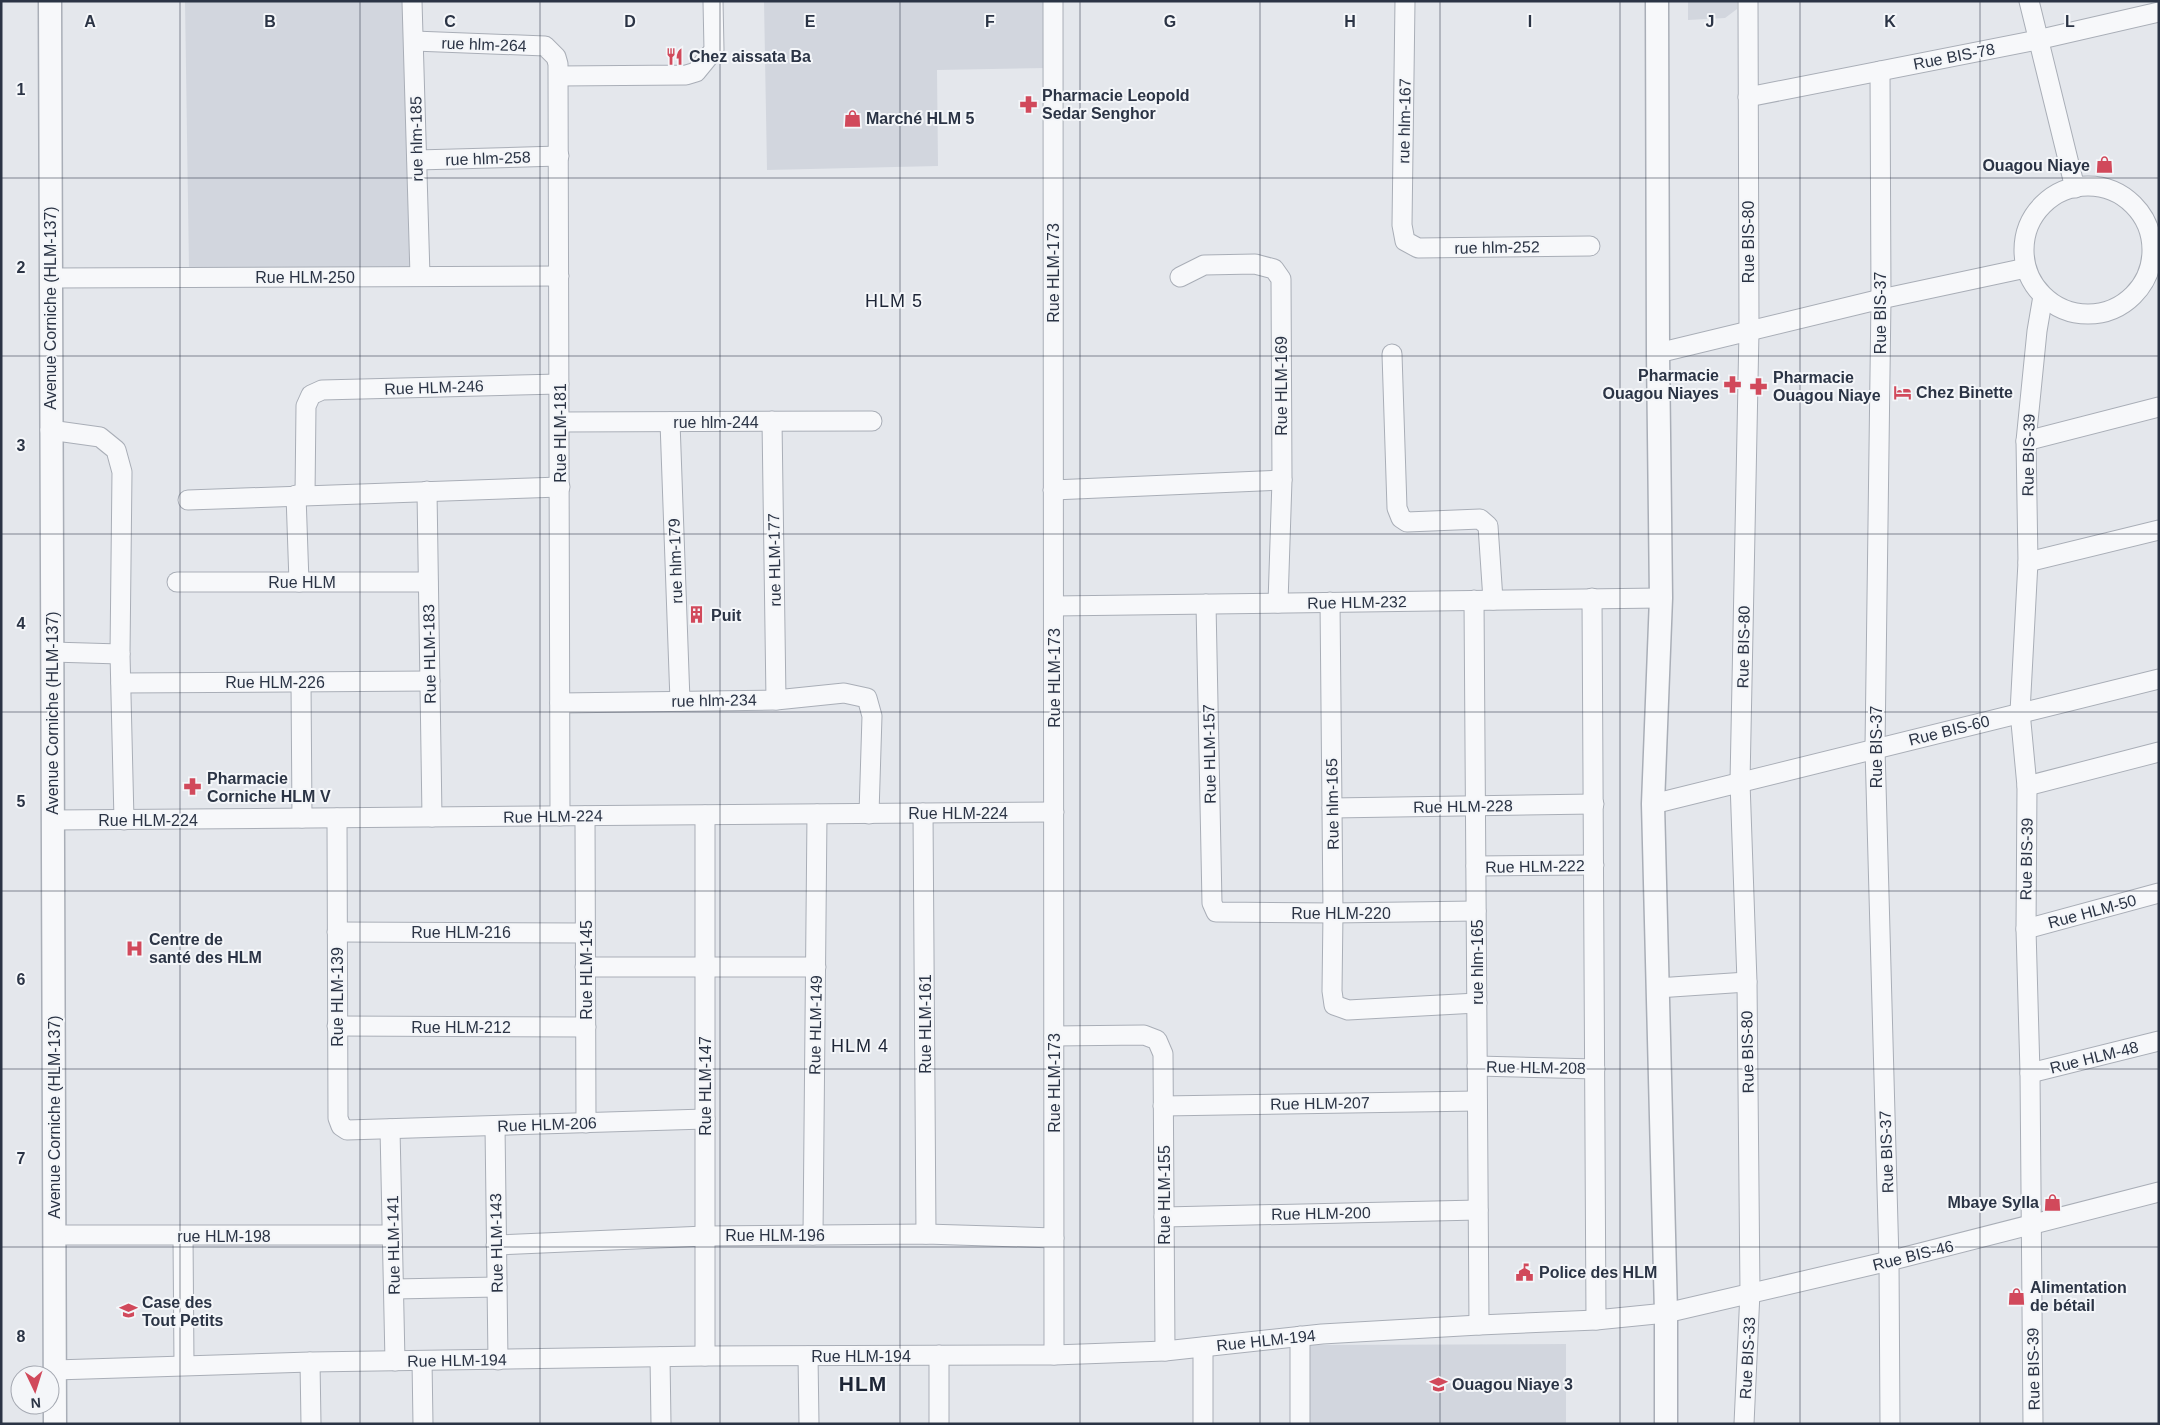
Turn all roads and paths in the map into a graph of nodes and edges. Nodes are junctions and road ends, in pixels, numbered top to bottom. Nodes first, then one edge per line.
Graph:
1 (50, 1) edge
2 (412, 1) edge
3 (713, 1) edge
4 (1053, 1) edge
5 (1405, 1) edge
6 (1657, 1) edge
7 (1748, 1) edge
8 (2028, 1) edge
9 (2156, 17) edge
10 (2037, 40) junction
11 (414, 41) junction
12 (552, 52) joint
13 (1880, 71) junction
14 (559, 76) junction
15 (1748, 97) junction
16 (559, 156) junction
17 (417, 160) junction
18 (2074, 188) junction
19 (2154, 223) edge
20 (1405, 241) joint
21 (1590, 246) dead end
22 (2026, 268) junction
23 (2150, 270) junction
24 (420, 276) junction
25 (560, 276) junction
26 (1180, 277) dead end
27 (50, 278) junction
28 (2159, 288) edge
29 (2043, 296) junction
30 (1881, 299) junction
31 (1749, 331) junction
32 (1658, 353) junction
33 (1392, 354) dead end
34 (559, 384) junction
35 (2159, 407) edge
36 (772, 421) junction
37 (872, 421) dead end
38 (560, 422) junction
39 (670, 422) junction
40 (50, 430) junction
41 (2026, 442) junction
42 (1282, 480) junction
43 (560, 487) junction
44 (427, 490) junction
45 (1053, 490) junction
46 (300, 495) junction
47 (188, 500) dead end
48 (2158, 534) edge
49 (2028, 562) junction
50 (177, 582) dead end
51 (300, 582) junction
52 (428, 582) junction
53 (1592, 598) junction
54 (1661, 598) junction
55 (1484, 600) junction
56 (1330, 602) junction
57 (1278, 603) junction
58 (1206, 604) junction
59 (1054, 606) junction
60 (52, 652) junction
61 (120, 654) junction
62 (2159, 679) edge
63 (430, 681) junction
64 (301, 682) junction
65 (121, 683) junction
66 (776, 700) junction
67 (680, 701) junction
68 (560, 703) junction
69 (2020, 712) junction
70 (1875, 748) junction
71 (2159, 752) edge
72 (1740, 782) junction
73 (2027, 786) junction
74 (1594, 804) junction
75 (1653, 804) junction
76 (1476, 806) junction
77 (1332, 808) junction
78 (1054, 812) junction
79 (923, 813) junction
80 (818, 814) junction
81 (869, 814) junction
82 (705, 815) junction
83 (560, 816) junction
84 (585, 816) junction
85 (432, 817) junction
86 (302, 818) junction
87 (337, 818) junction
88 (53, 820) junction
89 (124, 820) junction
90 (1594, 865) junction
91 (1476, 866) junction
92 (2159, 893) edge
93 (1212, 903) joint
94 (1476, 911) junction
95 (1333, 913) junction
96 (2026, 929) junction
97 (337, 932) junction
98 (585, 932) junction
99 (704, 966) junction
100 (585, 967) junction
101 (816, 967) junction
102 (1747, 982) junction
103 (1657, 988) junction
104 (1477, 1003) junction
105 (337, 1026) junction
106 (586, 1027) junction
107 (1054, 1036) junction
108 (2159, 1042) edge
109 (1477, 1066) junction
110 (1595, 1069) junction
111 (2030, 1073) junction
112 (1477, 1101) junction
113 (1163, 1106) junction
114 (705, 1119) junction
115 (586, 1123) junction
116 (495, 1126) junction
117 (390, 1129) junction
118 (2159, 1192) edge
119 (1478, 1210) junction
120 (1164, 1217) junction
121 (2031, 1225) junction
122 (926, 1234) junction
123 (55, 1235) junction
124 (392, 1235) junction
125 (813, 1235) junction
126 (183, 1236) junction
127 (705, 1236) junction
128 (1054, 1238) junction
129 (496, 1245) junction
130 (1889, 1261) junction
131 (497, 1287) junction
132 (394, 1289) junction
133 (1750, 1292) junction
134 (1666, 1313) junction
135 (1596, 1320) junction
136 (1478, 1324) junction
137 (1300, 1336) junction
138 (1203, 1347) junction
139 (1165, 1351) junction
140 (939, 1355) junction
141 (1054, 1355) junction
142 (706, 1356) junction
143 (808, 1356) junction
144 (660, 1357) junction
145 (498, 1360) junction
146 (395, 1361) junction
147 (422, 1361) junction
148 (310, 1362) junction
149 (55, 1365) edge
150 (184, 1365) junction
151 (60, 1370) edge
152 (311, 1424) edge
153 (423, 1424) edge
154 (662, 1424) edge
155 (809, 1424) edge
156 (939, 1424) edge
157 (1203, 1424) edge
158 (1300, 1424) edge
159 (1666, 1424) edge
160 (1744, 1424) edge
161 (1890, 1424) edge
162 (2033, 1424) edge

1 - 27 street, Avenue Corniche (HLM-137)
2 - 11 street, rue hlm-185
3 - 14 street
4 - 45 street, Rue HLM-173
5 - 20 street, rue hlm-167
6 - 32 street
7 - 15 street, Rue BIS-80
8 - 10 street
9 - 10 street, Rue BIS-78
10 - 13 street, Rue BIS-78
10 - 18 street
11 - 12 street, rue hlm-264
11 - 17 street, rue hlm-185
12 - 14 street, Rue HLM-181
13 - 15 street, Rue BIS-78
13 - 30 street, Rue BIS-37
14 - 16 street, Rue HLM-181
15 - 31 street, Rue BIS-80
16 - 17 street, rue hlm-258
16 - 25 street, Rue HLM-181
17 - 24 street, rue hlm-185
18 - 19 street
18 - 22 street
19 - 23 street
20 - 21 street, rue hlm-252
22 - 29 street
22 - 30 street
23 - 28 street
23 - 29 street
24 - 25 street, Rue HLM-250
24 - 27 street, Rue HLM-250
25 - 34 street, Rue HLM-181
26 - 42 street, Rue HLM-169
27 - 40 street, Avenue Corniche (HLM-137)
29 - 41 street, Rue BIS-39
30 - 31 street
30 - 70 street, Rue BIS-37
31 - 32 street
31 - 72 street, Rue BIS-80
32 - 54 street
33 - 55 street, rue hlm-165
34 - 38 street, Rue HLM-181
34 - 46 street, Rue HLM-246
35 - 41 street
36 - 37 street, rue hlm-244
36 - 39 street, rue hlm-244
36 - 66 street, rue HLM-177
38 - 39 street, rue hlm-244
38 - 43 street, Rue HLM-181
39 - 67 street, rue hlm-179
40 - 60 street, Avenue Corniche (HLM-137)
40 - 61 street
41 - 49 street, Rue BIS-39
42 - 45 street
42 - 57 street, Rue HLM-169
43 - 44 street
43 - 68 street, Rue HLM-181
44 - 46 street
44 - 52 street, Rue HLM-183
45 - 59 street, Rue HLM-173
46 - 47 street
46 - 51 street
48 - 49 street
49 - 69 street, Rue BIS-39
50 - 51 street, Rue HLM
51 - 52 street, Rue HLM
52 - 63 street, Rue HLM-183
53 - 54 street, Rue HLM-232
53 - 55 street, Rue HLM-232
53 - 74 street
54 - 75 street
55 - 56 street, Rue HLM-232
55 - 76 street, rue hlm-165
56 - 57 street, Rue HLM-232
56 - 77 street, Rue hlm-165
57 - 58 street, Rue HLM-232
58 - 59 street, Rue HLM-232
58 - 93 street, Rue HLM-157
59 - 78 street, Rue HLM-173
60 - 61 street
60 - 88 street, Avenue Corniche (HLM-137)
61 - 65 street
62 - 69 street, Rue BIS-60
63 - 64 street, Rue HLM-226
63 - 85 street, Rue HLM-183
64 - 65 street, Rue HLM-226
64 - 86 street
65 - 89 street
66 - 67 street, rue hlm-234
66 - 81 street, rue hlm-234
67 - 68 street, rue hlm-234
68 - 83 street, Rue HLM-181
69 - 70 street, Rue BIS-60
69 - 73 street, Rue BIS-39
70 - 72 street, Rue BIS-60
70 - 130 street, Rue BIS-37
71 - 73 street
72 - 75 street, Rue BIS-60
72 - 102 street, Rue BIS-80
73 - 96 street, Rue BIS-39
74 - 76 street, Rue HLM-228
74 - 90 street
75 - 103 street
76 - 77 street, Rue HLM-228
76 - 91 street, rue hlm-165
77 - 95 street, Rue hlm-165
78 - 79 street, Rue HLM-224
78 - 107 street, Rue HLM-173
79 - 81 street, Rue HLM-224
79 - 122 street, Rue HLM-161
80 - 81 street, Rue HLM-224
80 - 82 street, Rue HLM-224
80 - 101 street, Rue HLM-149
82 - 84 street, Rue HLM-224
82 - 99 street, Rue HLM-147
83 - 84 street, Rue HLM-224
83 - 85 street, Rue HLM-224
84 - 98 street, Rue HLM-145
85 - 87 street, Rue HLM-224
86 - 87 street, Rue HLM-224
86 - 89 street, Rue HLM-224
87 - 97 street, Rue HLM-139
88 - 89 street, Rue HLM-224
88 - 123 street, Avenue Corniche (HLM-137)
90 - 91 street, Rue HLM-222
90 - 110 street
91 - 94 street, rue hlm-165
92 - 96 street, Rue HLM-50
93 - 95 street, Rue HLM-220
94 - 95 street, Rue HLM-220
94 - 104 street, rue hlm-165
95 - 104 street, Rue hlm-165
96 - 111 street, Rue BIS-39
97 - 98 street, Rue HLM-216
97 - 105 street, Rue HLM-139
98 - 100 street, Rue HLM-145
99 - 100 street
99 - 101 street
99 - 114 street, Rue HLM-147
100 - 106 street, Rue HLM-145
101 - 125 street, Rue HLM-149
102 - 103 street
102 - 133 street, Rue BIS-80
103 - 134 street
104 - 109 street, rue hlm-165
105 - 106 street, Rue HLM-212
105 - 117 street, Rue HLM-139
106 - 115 street, Rue HLM-145
107 - 113 street, Rue HLM-155
107 - 128 street, Rue HLM-173
108 - 111 street, Rue HLM-48
109 - 110 street, Rue HLM-208
109 - 112 street, rue hlm-165
110 - 135 street
111 - 121 street, Rue BIS-39
112 - 113 street, Rue HLM-207
112 - 119 street, rue hlm-165
113 - 120 street, Rue HLM-155
114 - 115 street, Rue HLM-206
114 - 127 street, Rue HLM-147
115 - 116 street, Rue HLM-206
116 - 117 street, Rue HLM-206
116 - 129 street, Rue HLM-143
117 - 124 street, Rue HLM-141
118 - 121 street, Rue BIS-46
119 - 120 street, Rue HLM-200
119 - 136 street, rue hlm-165
120 - 139 street, Rue HLM-155
121 - 130 street, Rue BIS-46
121 - 162 street, Rue BIS-39
122 - 125 street, Rue HLM-196
122 - 128 street, Rue HLM-196
123 - 126 street, rue HLM-198
123 - 149 street, Avenue Corniche (HLM-137)
124 - 126 street, rue HLM-198
124 - 132 street, Rue HLM-141
125 - 127 street, Rue HLM-196
126 - 150 street
127 - 129 street, Rue HLM-196
127 - 142 street, Rue HLM-147
128 - 141 street, Rue HLM-173
129 - 131 street, Rue HLM-143
130 - 133 street, Rue BIS-46
130 - 161 street, Rue BIS-37
131 - 132 street
131 - 145 street, Rue HLM-143
132 - 146 street, Rue HLM-141
133 - 134 street, Rue BIS-46
133 - 160 street, Rue BIS-33
134 - 135 street, Rue HLM-194
134 - 159 street
135 - 136 street, Rue HLM-194
136 - 137 street, Rue HLM-194
137 - 138 street, Rue HLM-194
137 - 158 street
138 - 139 street, Rue HLM-194
138 - 157 street
139 - 141 street, Rue HLM-194
140 - 141 street, Rue HLM-194
140 - 143 street, Rue HLM-194
140 - 156 street
142 - 143 street, Rue HLM-194
142 - 144 street, Rue HLM-194
143 - 155 street
144 - 145 street, Rue HLM-194
144 - 154 street
145 - 147 street, Rue HLM-194
146 - 147 street, Rue HLM-194
146 - 148 street, Rue HLM-194
147 - 153 street
148 - 150 street, Rue HLM-194
148 - 152 street
150 - 151 street, Rue HLM-194

